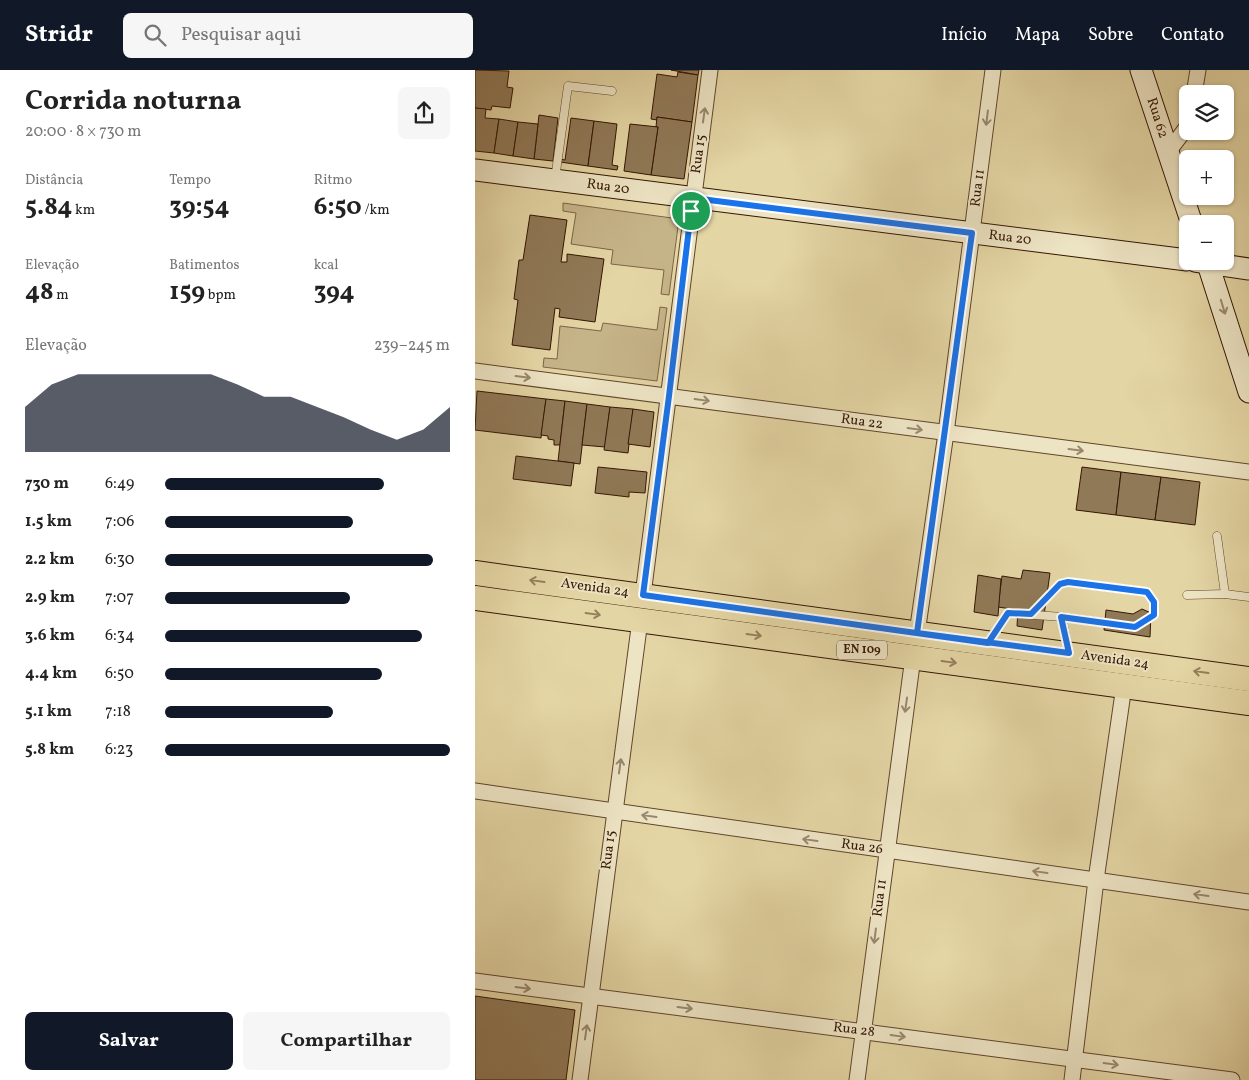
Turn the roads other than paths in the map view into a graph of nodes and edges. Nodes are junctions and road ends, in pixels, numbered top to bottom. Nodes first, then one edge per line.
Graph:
1 (710, 70) edge
2 (993, 70) edge
3 (1141, 70) edge
4 (1198, 70) edge
5 (1196, 85) edge
6 (612, 91) dead end
7 (1179, 138) edge
8 (1168, 152) junction
9 (475, 170) edge
10 (555, 179) junction
11 (693, 198) junction
12 (1189, 215) edge
13 (972, 233) junction
14 (1179, 259) edge
15 (1234, 267) edge
16 (1249, 269) edge
17 (1202, 270) edge
18 (475, 371) edge
19 (1249, 392) edge
20 (669, 396) junction
21 (946, 433) junction
22 (1249, 472) edge
23 (1217, 536) dead end
24 (475, 572) edge
25 (1225, 594) junction
26 (643, 595) junction
27 (1187, 595) dead end
28 (1249, 596) edge
29 (475, 598) edge
30 (1031, 614) junction
31 (1061, 617) junction
32 (640, 620) junction
33 (917, 633) junction
34 (988, 643) junction
35 (1069, 653) junction
36 (913, 657) junction
37 (1249, 679) edge
38 (1124, 686) junction
39 (1249, 703) edge
40 (475, 792) edge
41 (614, 811) junction
42 (886, 851) junction
43 (1096, 880) junction
44 (1249, 902) edge
45 (475, 981) edge
46 (591, 996) junction
47 (863, 1031) junction
48 (1075, 1059) junction
49 (580, 1080) edge
50 (857, 1080) edge
51 (1072, 1080) edge
52 (1232, 1080) edge

11 -> 1 street, Rua 15
2 -> 13 street, Rua 11
3 - 8 main road, Rua 62
4 - 5 street
6 - 10 lane
7 - 8 street
8 - 12 main road, Rua 62
9 - 10 main road, Rua 20
10 - 11 main road, Rua 20
11 - 13 main road, Rua 20
11 - 20 street, Rua 15
13 - 14 main road, Rua 20
13 - 21 street, Rua 11
15 - 16 main road, Rua 20
17 -> 19 main road
18 -> 20 street, Rua 22
20 -> 21 street, Rua 22
20 - 26 street, Rua 15
21 -> 22 street, Rua 22
21 - 33 street, Rua 11
23 - 25 lane
26 -> 24 main road, Avenida 24 / EN 109
25 - 27 lane
25 - 28 lane
26 - 33 main road, Avenida 24 / EN 109
29 -> 32 main road, Avenida 24 / EN 109
30 - 31 lane
30 - 31 lane
30 - 34 lane
31 - 35 lane
32 -> 36 main road, Avenida 24 / EN 109
41 -> 32 street, Rua 15
33 - 34 main road, Avenida 24 / EN 109
34 - 35 main road, Avenida 24 / EN 109
37 -> 35 main road, Avenida 24 / EN 109
36 -> 38 main road, Avenida 24 / EN 109
36 -> 42 street, Rua 11
38 - 39 main road, Avenida 24 / EN 109
38 - 43 street
40 - 41 street, Rua 26
42 -> 41 street, Rua 26
41 - 46 street, Rua 15
43 -> 42 street, Rua 26
42 -> 47 street, Rua 11
44 -> 43 street, Rua 26
43 - 48 street
45 -> 46 street, Rua 28
46 -> 47 street, Rua 28
49 -> 46 street, Rua 15
47 -> 48 street, Rua 28
47 - 50 street, Rua 11
48 - 51 street
48 -> 52 street, Rua 28

